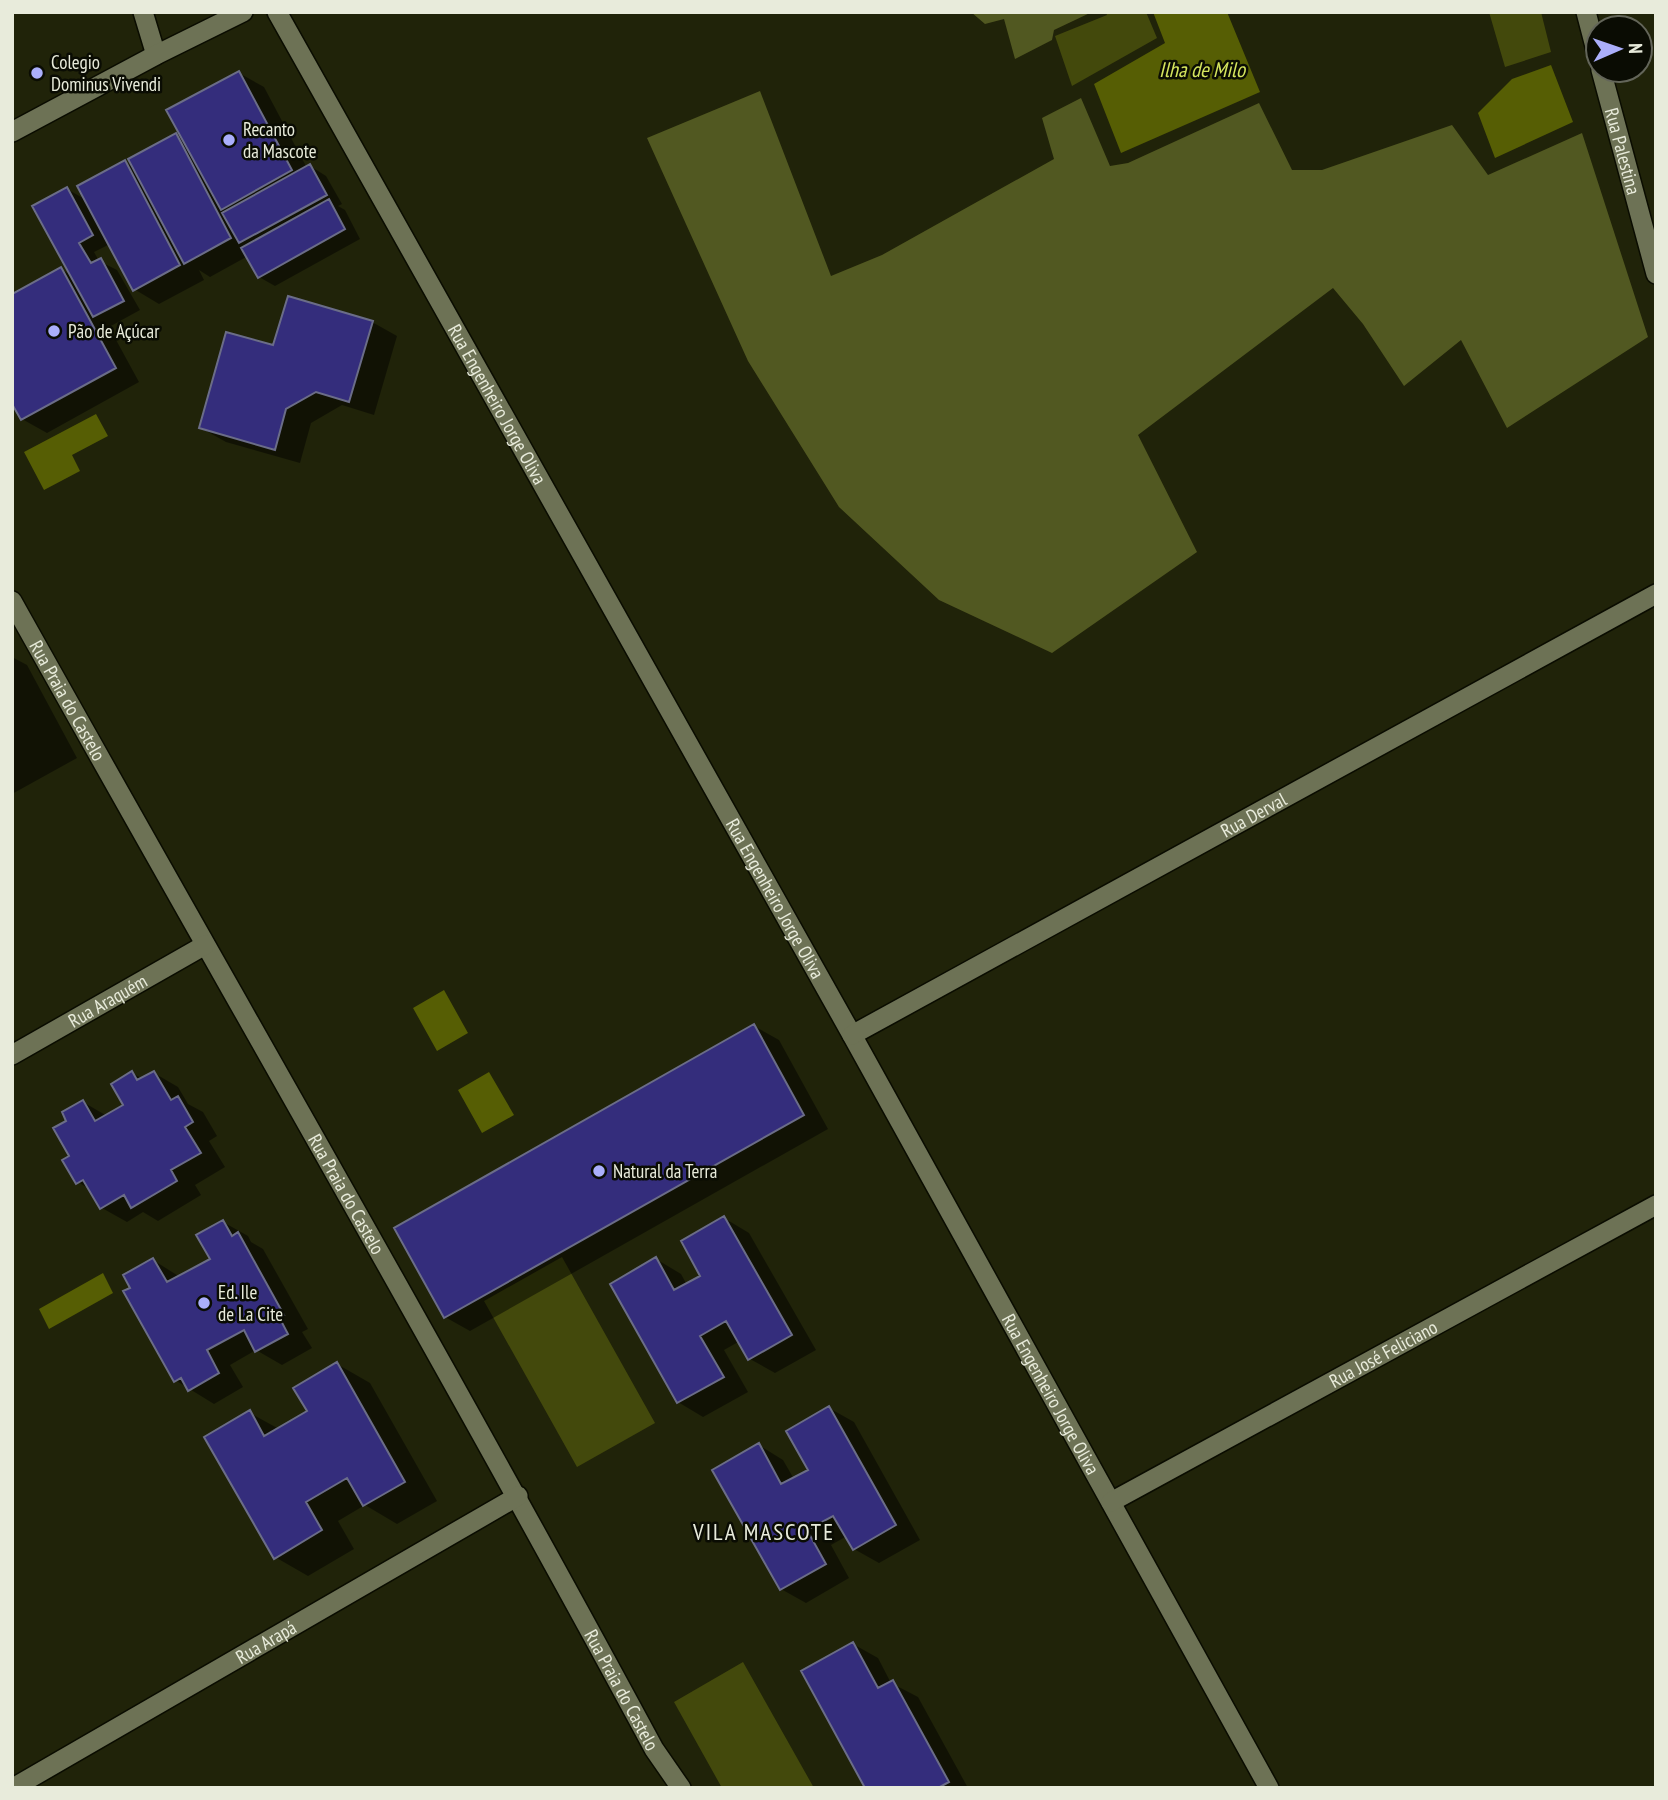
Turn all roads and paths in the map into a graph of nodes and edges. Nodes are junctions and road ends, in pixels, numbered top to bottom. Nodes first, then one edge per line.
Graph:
1 (143, 12) edge
2 (243, 12) edge
3 (277, 12) edge
4 (156, 55) junction
5 (1605, 84) edge
6 (12, 132) edge
7 (1656, 274) edge
8 (1656, 594) edge
9 (12, 601) edge
10 (205, 945) junction
11 (852, 1035) junction
12 (12, 1055) edge
13 (1656, 1205) edge
14 (518, 1496) junction
15 (1111, 1502) junction
16 (13, 1788) edge
17 (681, 1788) edge
18 (1269, 1788) edge

1 - 4 street
2 - 4 street
3 - 11 street, Rua Engenheiro Jorge Oliva
4 - 6 street
5 - 7 street, Rua Palestina
8 - 11 street, Rua Derval
9 - 10 street, Rua Praia do Castelo
10 - 12 street, Rua Araquém
10 - 14 street, Rua Praia do Castelo
11 - 15 street, Rua Engenheiro Jorge Oliva
13 - 15 street, Rua José Feliciano
14 - 16 street, Rua Arapá
14 - 17 street, Rua Praia do Castelo
15 - 18 street, Rua Engenheiro Jorge Oliva

